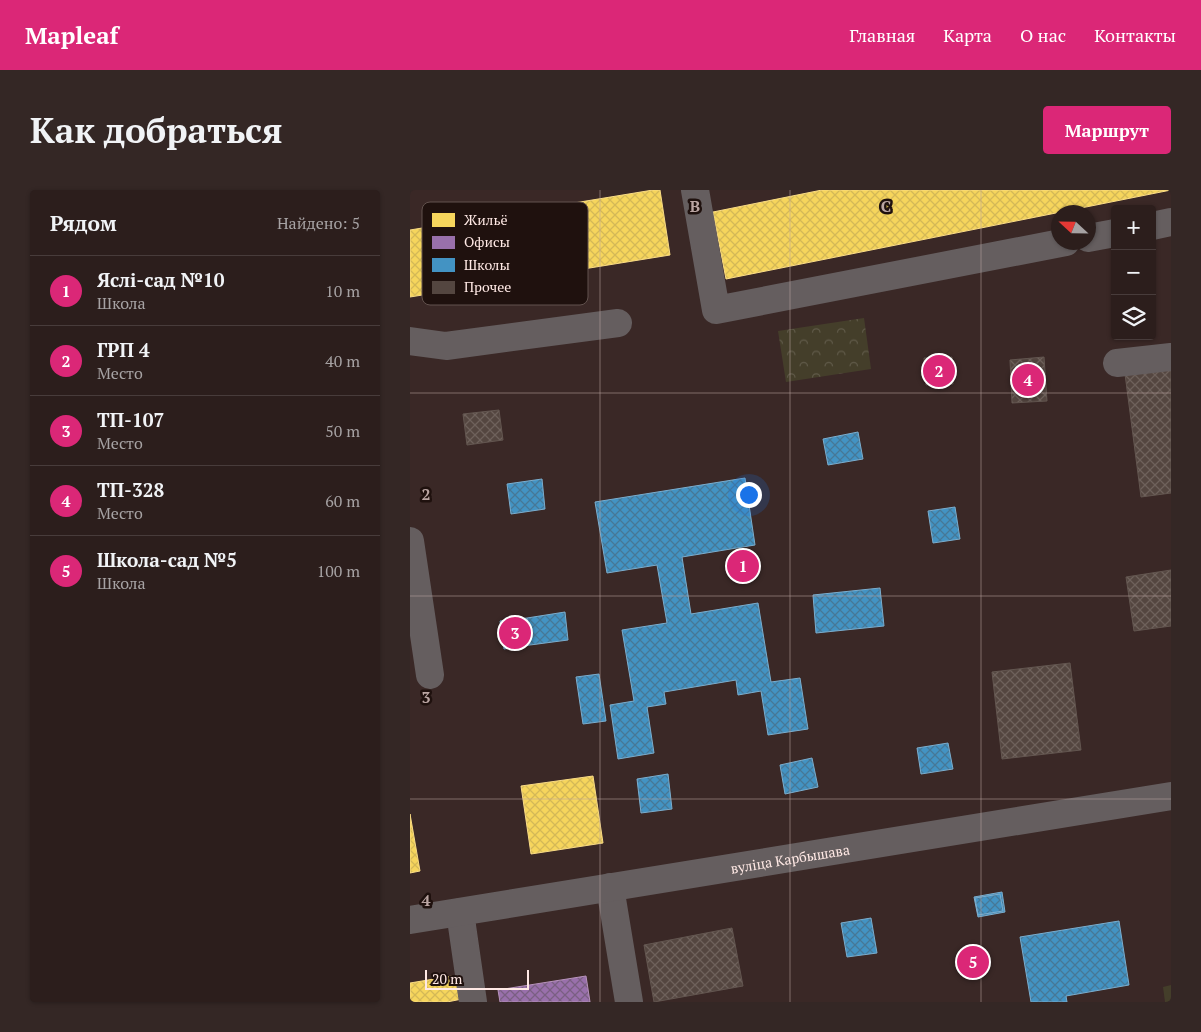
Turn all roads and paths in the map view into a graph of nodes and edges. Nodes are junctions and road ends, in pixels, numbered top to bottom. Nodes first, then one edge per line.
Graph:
1 (695, 190) edge
2 (1171, 222) edge
3 (1156, 225) edge
4 (1111, 234) edge
5 (1096, 237) edge
6 (1051, 245) edge
7 (618, 323) dead end
8 (410, 341) edge
9 (1171, 357) edge
10 (1117, 363) dead end
11 (410, 541) edge
12 (430, 675) dead end
13 (1171, 796) edge
14 (610, 887) junction
15 (460, 912) junction
16 (410, 920) edge
17 (473, 1002) edge
18 (629, 1002) edge

1 - 6 street
2 - 3 street
4 - 5 street
7 - 8 street
9 - 10 street
11 - 12 street
13 - 14 street, вуліца Карбышава
14 - 15 street, вуліца Карбышава
14 - 18 street
15 - 16 street, вуліца Карбышава
15 - 17 street

